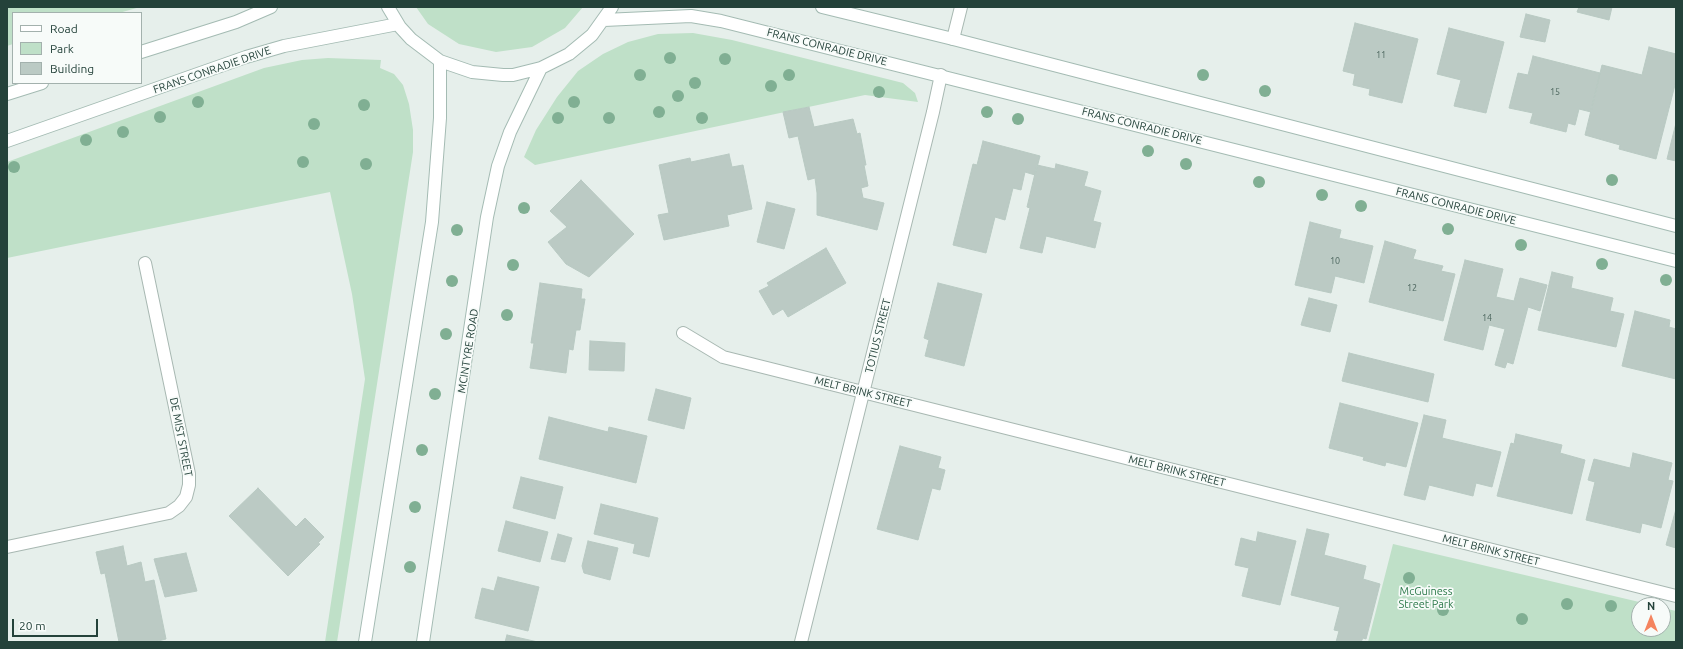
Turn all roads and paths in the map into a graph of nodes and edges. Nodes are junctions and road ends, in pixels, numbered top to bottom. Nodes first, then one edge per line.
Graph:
1 (270, 7) edge
2 (388, 7) edge
3 (612, 7) edge
4 (822, 7) edge
5 (960, 7) edge
6 (604, 20) junction
7 (398, 24) junction
8 (953, 39) junction
9 (142, 52) edge
10 (440, 61) junction
11 (541, 68) junction
12 (941, 76) junction
13 (39, 84) edge
14 (7, 94) edge
15 (7, 142) edge
16 (1676, 226) edge
17 (1676, 261) edge
18 (145, 264) dead end
19 (683, 333) dead end
20 (864, 392) junction
21 (7, 547) edge
22 (1676, 596) edge
23 (365, 642) edge
24 (423, 642) edge
25 (801, 642) edge

1 - 9 main road
2 - 7 main road
3 - 6 main road
4 - 8 main road
5 - 8 main road
6 - 11 main road
6 - 12 main road, FRANS CONRADIE DRIVE
7 - 10 main road
7 - 15 main road, FRANS CONRADIE DRIVE
8 - 16 main road
10 - 11 main road
10 - 23 main road
11 - 24 main road, MCINTYRE ROAD
12 - 17 main road, FRANS CONRADIE DRIVE
12 - 20 main road, TOTIUS STREET
13 - 14 main road
18 - 21 main road, DE MIST STREET
19 - 20 main road, MELT BRINK STREET
20 - 22 main road, MELT BRINK STREET
20 - 25 main road, TOTIUS STREET

